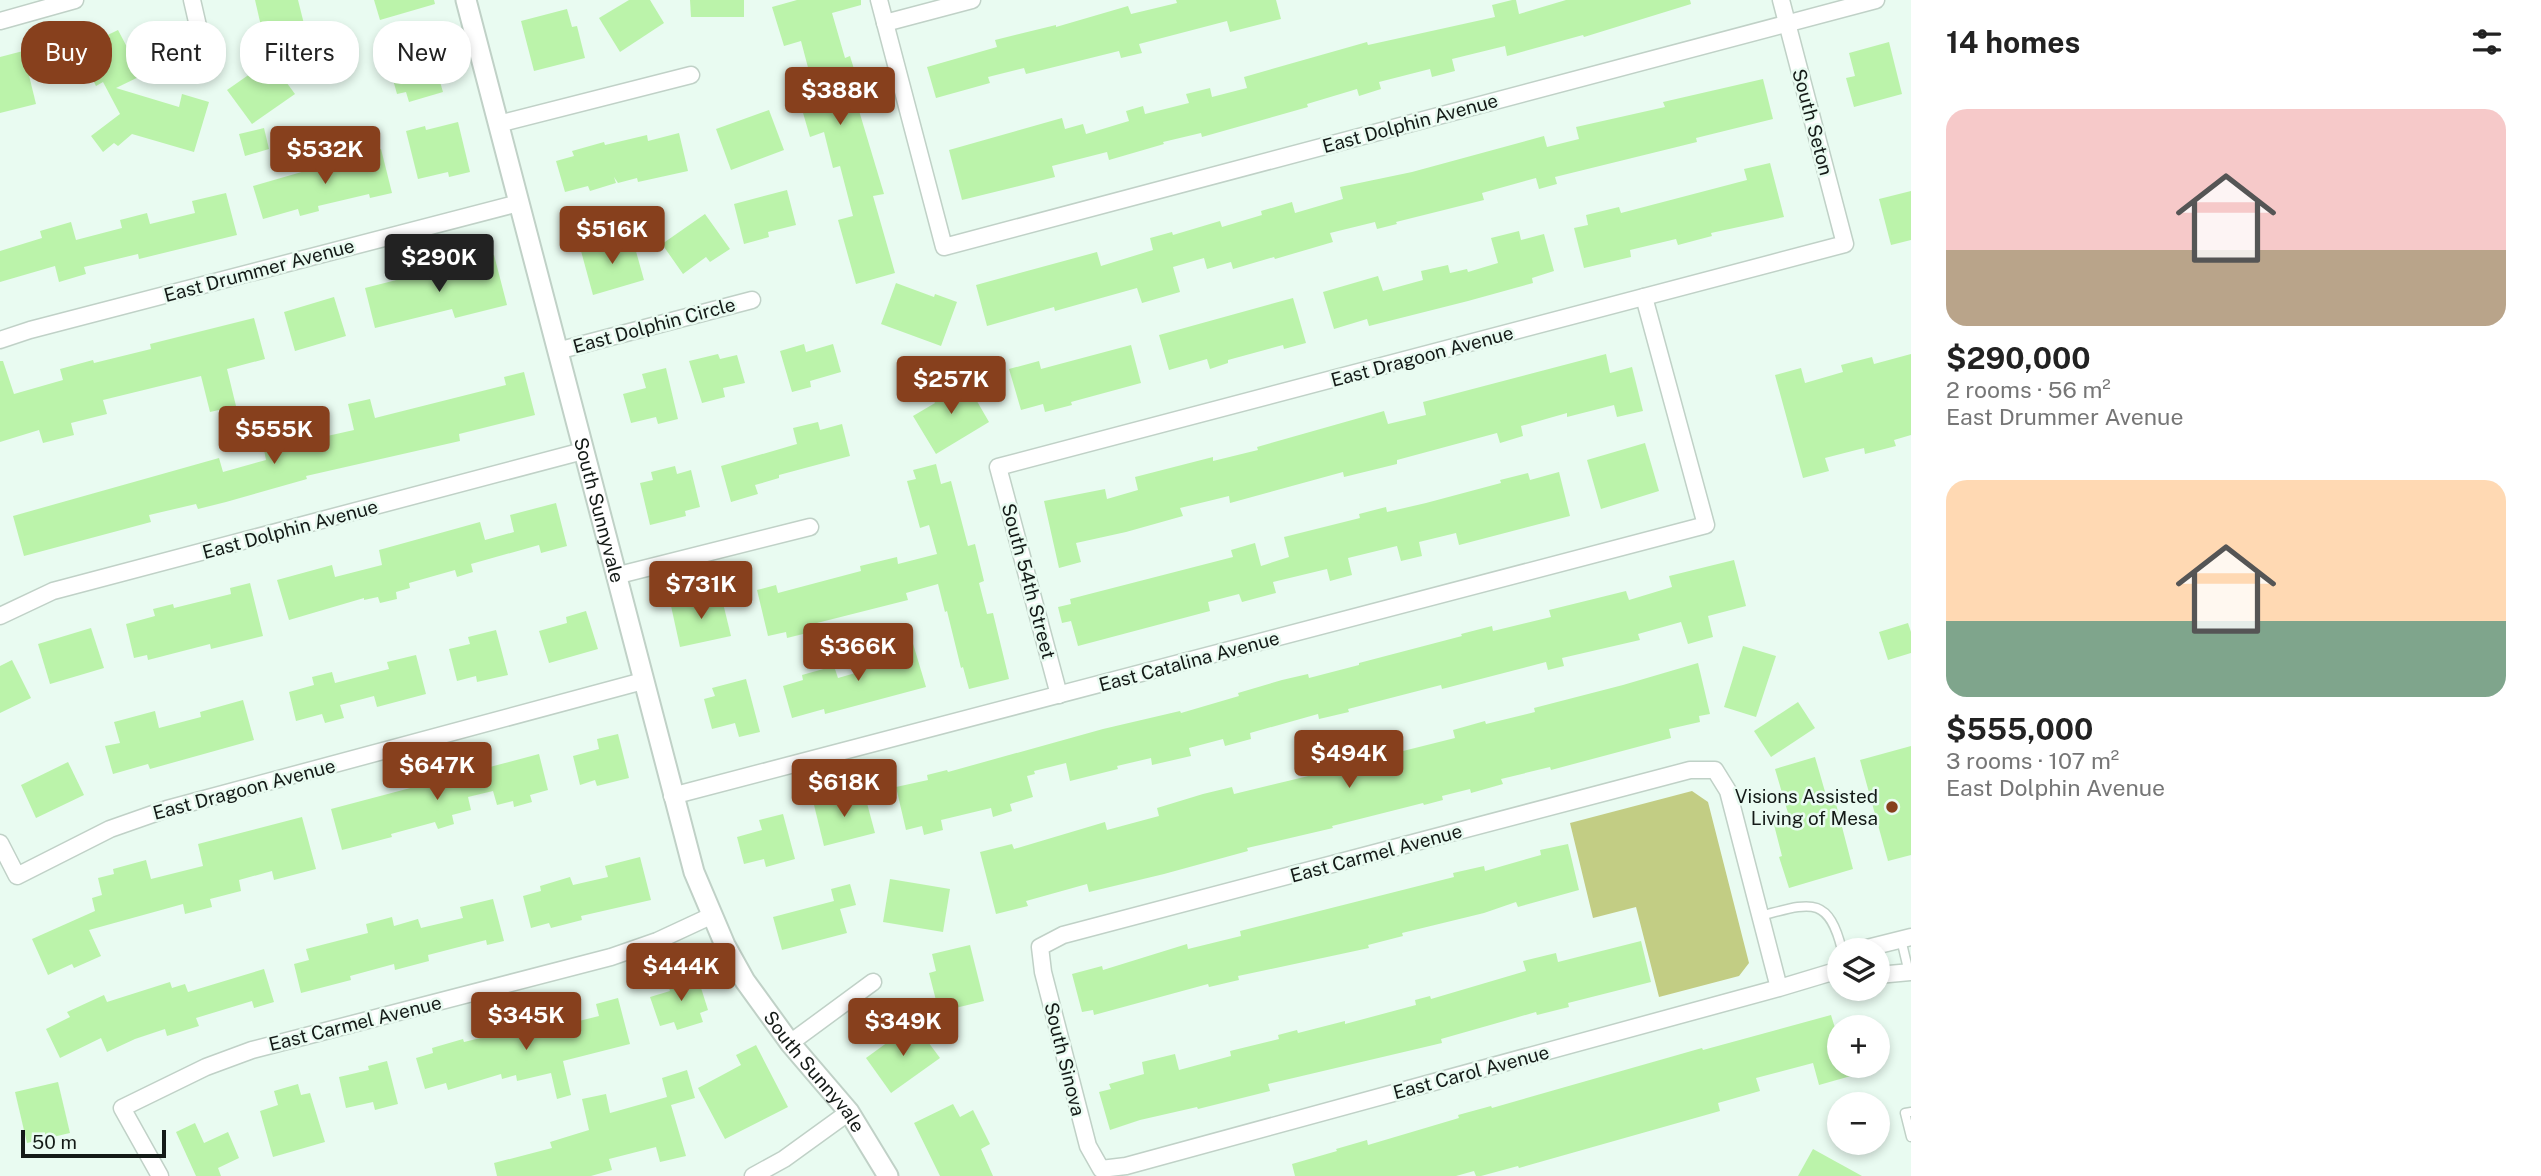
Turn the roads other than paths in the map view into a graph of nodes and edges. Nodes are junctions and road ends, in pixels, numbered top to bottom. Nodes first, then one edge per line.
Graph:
1 (75, 0) edge
2 (192, 0) edge
3 (466, 0) edge
4 (879, 0) edge
5 (972, 0) edge
6 (1781, 0) edge
7 (1877, 0) edge
8 (0, 21) edge
9 (197, 21) edge
10 (885, 23) junction
11 (1787, 23) junction
12 (691, 75) dead end
13 (498, 124) junction
14 (519, 202) junction
15 (1845, 244) joint
16 (1644, 297) junction
17 (752, 300) dead end
18 (0, 340) edge
19 (557, 351) junction
20 (583, 451) junction
21 (999, 467) joint
22 (810, 527) dead end
23 (615, 576) junction
24 (0, 616) edge
25 (643, 681) junction
26 (1059, 695) junction
27 (672, 796) junction
28 (0, 843) edge
29 (713, 915) junction
30 (1760, 916) junction
31 (1839, 938) edge
32 (1906, 938) edge
33 (1040, 947) joint
34 (1910, 973) edge
35 (1827, 974) edge
36 (1890, 974) edge
37 (873, 982) dead end
38 (1779, 988) junction
39 (790, 1043) junction
40 (849, 1112) junction
41 (1911, 1112) edge
42 (1911, 1137) edge
43 (1101, 1169) joint
44 (160, 1176) edge
45 (753, 1176) edge
46 (888, 1176) edge

1 - 8 street
2 - 9 street
3 - 13 street, South Sunnyvale
4 - 10 street
5 - 10 street
6 - 11 street, South Seton
7 - 11 street, East Dolphin Avenue
10 - 11 street, East Dolphin Avenue
11 - 15 street, South Seton
12 - 13 street
13 - 14 street, South Sunnyvale
14 - 18 street, East Drummer Avenue
14 - 19 street, South Sunnyvale
15 - 16 street, East Dragoon Avenue
16 - 21 street, East Dragoon Avenue
16 - 26 street, East Catalina Avenue
17 - 19 street, East Dolphin Circle
19 - 20 street, South Sunnyvale
20 - 23 street, South Sunnyvale
20 - 24 street, East Dolphin Avenue
21 - 26 street, South 54th Street
22 - 23 street
23 - 25 street, South Sunnyvale
25 - 27 street, South Sunnyvale
25 - 28 street, East Dragoon Avenue
26 - 27 street, East Catalina Avenue
27 - 29 street, South Sunnyvale
29 - 39 street, South Sunnyvale
29 - 44 street, East Carmel Avenue
30 - 31 lane
30 - 33 street, East Carmel Avenue
30 - 38 street
32 - 34 lane
33 - 43 street, South Sinova
34 - 36 street
35 - 38 street, East Carol Avenue
37 - 39 street
38 - 43 street, East Carol Avenue
39 - 40 street, South Sunnyvale
40 - 45 street
40 - 46 street, South Sunnyvale
41 - 42 lane

